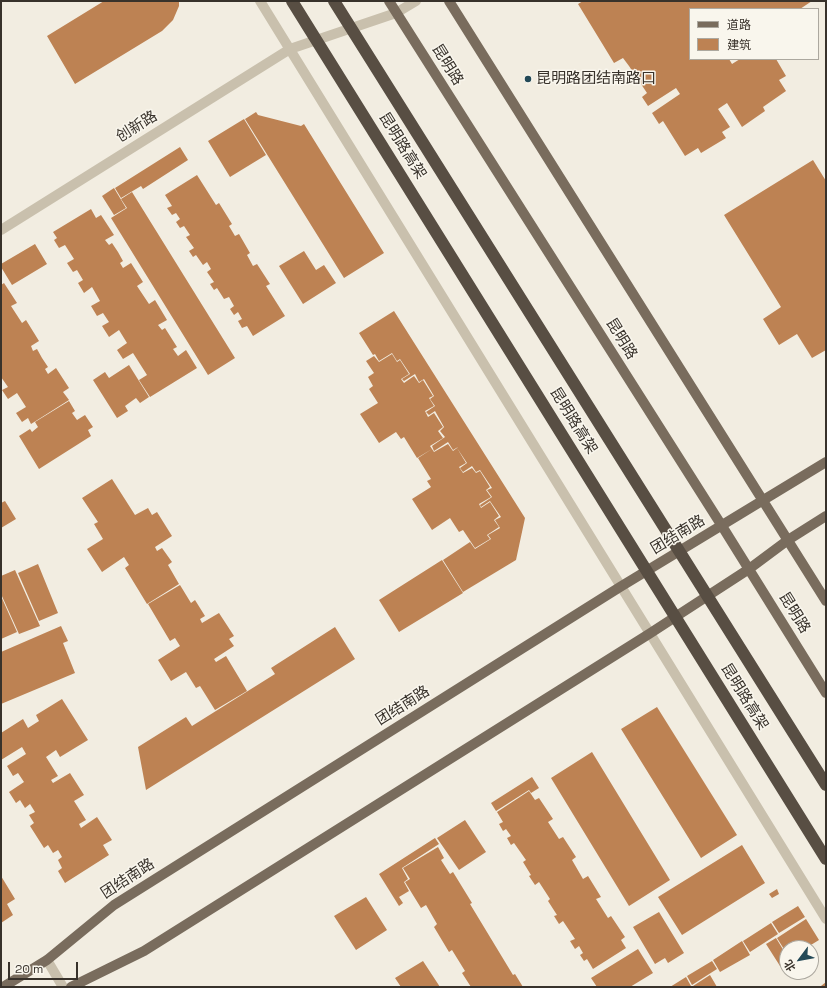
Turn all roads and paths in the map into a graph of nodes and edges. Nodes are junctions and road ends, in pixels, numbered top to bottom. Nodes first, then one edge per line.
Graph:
1 (260, 1) edge
2 (292, 1) edge
3 (334, 1) edge
4 (389, 1) edge
5 (416, 1) edge
6 (449, 1) edge
7 (396, 13) junction
8 (290, 48) junction
9 (1, 230) edge
10 (826, 462) edge
11 (763, 501) junction
12 (826, 516) edge
13 (722, 526) junction
14 (788, 540) junction
15 (749, 569) junction
16 (620, 587) junction
17 (826, 601) edge
18 (649, 634) junction
19 (826, 693) edge
20 (826, 785) edge
21 (826, 859) edge
22 (826, 919) edge
23 (47, 960) junction
24 (3, 987) edge
25 (63, 987) edge
26 (71, 987) edge

1 - 8 street
2 - 21 highway, 昆明路高架, bridge
3 - 20 highway, 昆明路高架, bridge
4 - 7 main road, 昆明路
5 - 7 street, 创新路
6 - 11 main road
7 - 8 street, 创新路
7 - 13 main road, 昆明路
8 - 9 street, 创新路
8 - 16 street
10 - 11 main road, 团结南路
11 - 13 main road, 团结南路
11 - 14 main road
12 - 14 main road
13 - 15 main road, 昆明路
13 - 16 main road, 团结南路
14 - 15 main road
14 - 17 main road
15 - 18 main road
15 - 19 main road, 昆明路
16 - 18 street
16 - 23 main road, 团结南路
18 - 22 street
18 - 26 main road
23 - 24 main road, 团结南路
23 - 25 street

